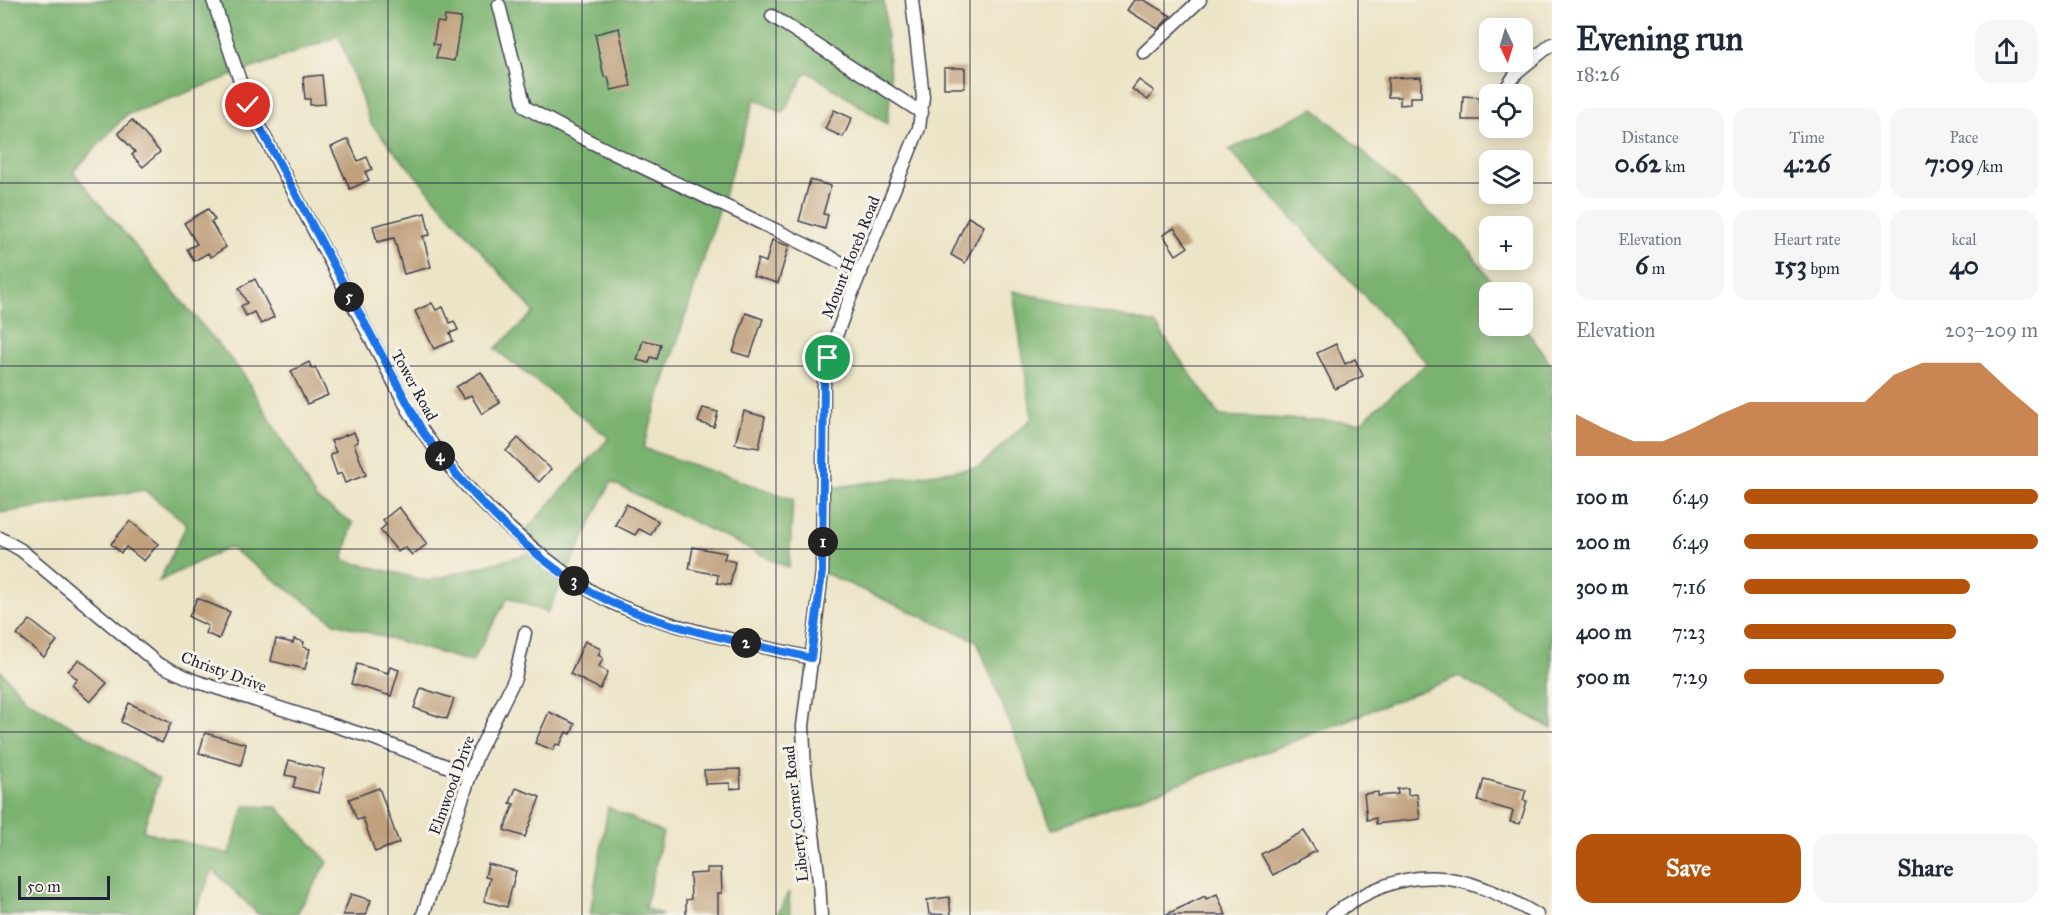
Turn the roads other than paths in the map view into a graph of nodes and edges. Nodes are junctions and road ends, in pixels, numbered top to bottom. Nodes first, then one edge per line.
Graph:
1 (213, 0) edge
2 (912, 0) edge
3 (1200, 0) edge
4 (499, 5) dead end
5 (772, 16) dead end
6 (1552, 44) edge
7 (1144, 53) dead end
8 (1509, 84) edge
9 (922, 113) junction
10 (861, 273) junction
11 (0, 538) edge
12 (525, 633) dead end
13 (811, 658) junction
14 (804, 709) joint
15 (470, 775) junction
16 (423, 915) edge
17 (821, 915) edge
18 (1332, 915) edge
19 (1537, 915) edge

1 - 13 street, Tower Road
2 - 9 street, Mount Horeb Road
3 - 7 street
4 - 10 street
5 - 9 street
6 - 8 street
9 - 10 street, Mount Horeb Road
10 - 13 street, Mount Horeb Road
11 - 15 street, Christy Drive
12 - 15 street, Elmwood Drive
13 - 14 street, Mount Horeb Road
14 - 17 street, Liberty Corner Road
15 - 16 street, Elmwood Drive
18 - 19 street

